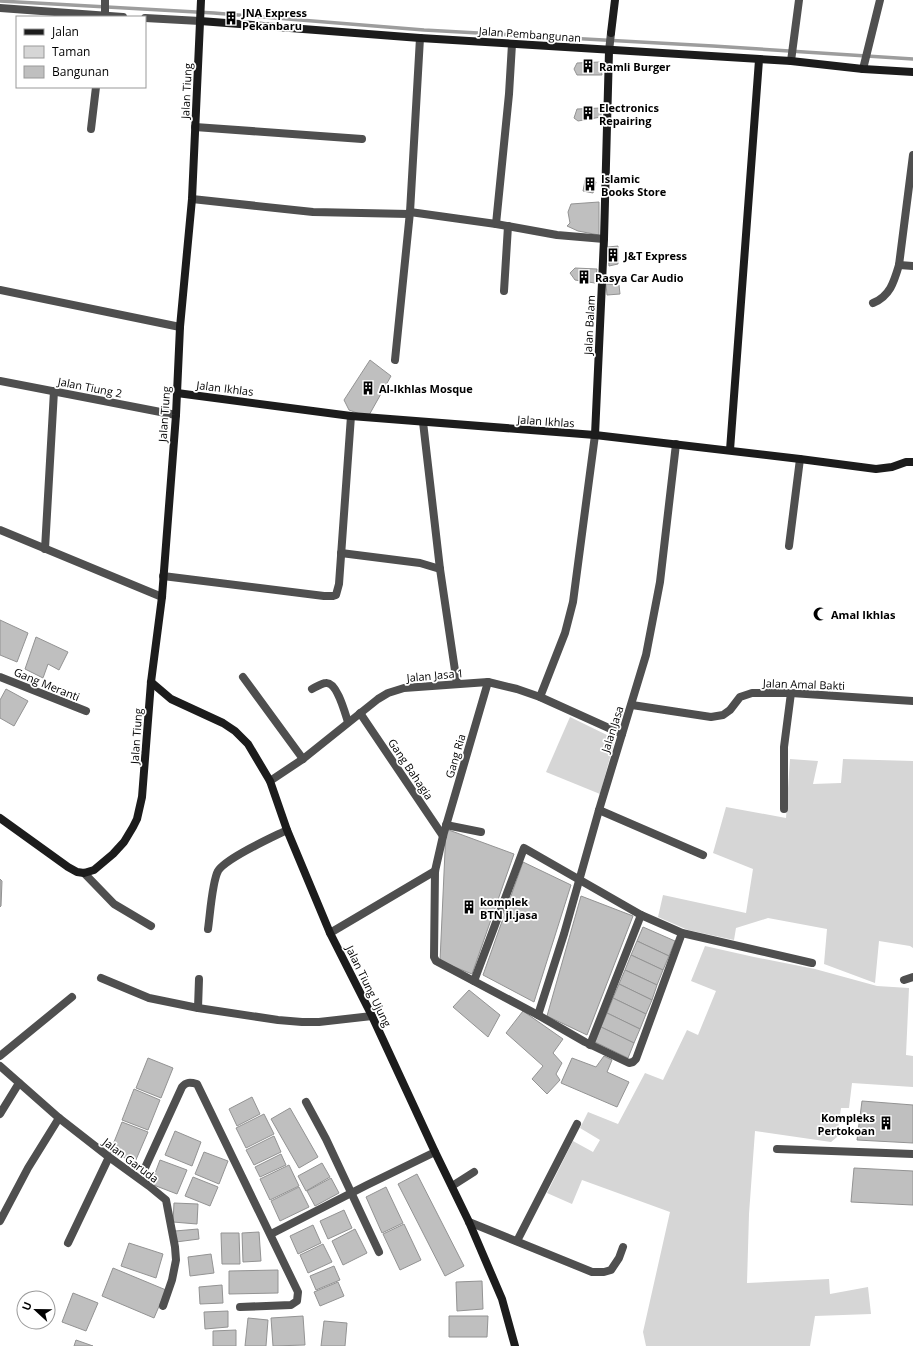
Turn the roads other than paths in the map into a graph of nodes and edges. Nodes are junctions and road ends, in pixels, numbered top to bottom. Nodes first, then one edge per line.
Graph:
1 (105, 0) edge
2 (201, 0) edge
3 (615, 0) edge
4 (799, 0) edge
5 (880, 0) edge
6 (0, 8) edge
7 (105, 14) edge
8 (117, 16) edge
9 (146, 18) edge
10 (200, 19) junction
11 (420, 38) junction
12 (512, 44) junction
13 (610, 49) junction
14 (759, 60) junction
15 (791, 61) junction
16 (863, 68) junction
17 (913, 72) edge
18 (96, 88) edge
19 (195, 128) junction
20 (91, 129) dead end
21 (362, 139) dead end
22 (913, 155) edge
23 (192, 200) junction
24 (410, 213) junction
25 (496, 224) junction
26 (508, 226) junction
27 (604, 239) junction
28 (899, 265) junction
29 (913, 266) edge
30 (0, 290) edge
31 (504, 291) dead end
32 (873, 303) dead end
33 (180, 327) junction
34 (395, 360) dead end
35 (0, 381) edge
36 (54, 391) junction
37 (177, 393) junction
38 (176, 415) junction
39 (351, 416) junction
40 (423, 422) junction
41 (594, 435) junction
42 (676, 444) junction
43 (730, 450) junction
44 (800, 459) junction
45 (913, 462) edge
46 (0, 530) edge
47 (789, 546) dead end
48 (45, 548) junction
49 (341, 553) junction
50 (440, 569) junction
51 (163, 576) junction
52 (162, 597) junction
53 (0, 677) edge
54 (243, 677) dead end
55 (151, 682) junction
56 (488, 682) junction
57 (456, 684) junction
58 (312, 689) dead end
59 (791, 693) junction
60 (540, 697) junction
61 (913, 701) edge
62 (632, 705) junction
63 (86, 711) dead end
64 (360, 713) junction
65 (348, 722) junction
66 (622, 734) junction
67 (303, 759) junction
68 (270, 780) junction
69 (784, 809) dead end
70 (599, 810) junction
71 (0, 818) edge
72 (446, 825) junction
73 (287, 830) junction
74 (481, 832) dead end
75 (443, 836) junction
76 (703, 855) dead end
77 (435, 871) junction
78 (84, 873) junction
79 (579, 880) junction
80 (641, 915) junction
81 (150, 926) dead end
82 (208, 929) dead end
83 (330, 933) junction
84 (682, 933) junction
85 (812, 963) dead end
86 (913, 977) edge
87 (101, 978) dead end
88 (199, 979) dead end
89 (904, 980) dead end
90 (474, 982) junction
91 (72, 997) dead end
92 (198, 1008) junction
93 (538, 1015) junction
94 (372, 1016) junction
95 (590, 1045) junction
96 (0, 1056) edge
97 (0, 1066) edge
98 (19, 1083) junction
99 (306, 1102) dead end
100 (0, 1114) edge
101 (59, 1118) junction
102 (577, 1124) dead end
103 (777, 1149) dead end
104 (435, 1152) junction
105 (913, 1154) edge
106 (109, 1157) junction
107 (144, 1170) dead end
108 (474, 1172) dead end
109 (452, 1186) junction
110 (351, 1193) junction
111 (0, 1221) edge
112 (469, 1222) junction
113 (271, 1234) junction
114 (517, 1241) junction
115 (68, 1243) dead end
116 (623, 1247) dead end
117 (379, 1252) dead end
118 (163, 1306) dead end
119 (240, 1307) dead end
120 (515, 1346) edge

1 - 7 street
2 - 10 street, Jalan Tiung
3 - 13 street, Jalan Balam
4 - 15 street
5 - 16 street
6 - 7 street
7 - 8 street
9 - 10 street, Jalan Pembangunan
10 - 11 street, Jalan Pembangunan
10 - 19 street, Jalan Tiung
11 - 12 street, Jalan Pembangunan
11 - 24 street
12 - 13 street, Jalan Pembangunan
12 - 25 street
13 - 14 street, Jalan Pembangunan
13 - 27 street, Jalan Balam
14 - 15 street, Jalan Pembangunan
14 - 43 street
15 - 16 street, Jalan Pembangunan
16 - 17 street, Jalan Pembangunan
18 - 20 street
19 - 21 street
19 - 23 street, Jalan Tiung
22 - 28 street
23 - 24 street
23 - 33 street, Jalan Tiung
24 - 25 street
24 - 34 street
25 - 26 street
26 - 27 street
26 - 31 street
27 - 41 street, Jalan Balam
28 - 29 street
28 - 32 street
30 - 33 street
33 - 37 street, Jalan Tiung
35 - 36 street, Jalan Tiung 2
36 - 38 street, Jalan Tiung 2
36 - 48 street
37 - 38 street, Jalan Tiung
37 - 39 street, Jalan Ikhlas
38 - 51 street, Jalan Tiung
39 - 40 street, Jalan Ikhlas
39 - 49 street
40 - 41 street, Jalan Ikhlas
40 - 50 street
41 - 42 street, Jalan Ikhlas
41 - 60 street
42 - 43 street, Jalan Ikhlas
42 - 62 street, Jalan Jasa
43 - 44 street, Jalan Ikhlas
44 - 45 street, Jalan Ikhlas
44 - 47 street
46 - 48 street
48 - 52 street
49 - 50 street
49 - 51 street
50 - 57 street
51 - 52 street, Jalan Tiung
52 - 55 street, Jalan Tiung
53 - 63 street, Gang Meranti
54 - 67 street
55 - 68 street, Jalan Tiung Ujung
55 - 78 street, Jalan Tiung
56 - 57 street, Jalan Jasa 1
56 - 60 street, Jalan Jasa 1
56 - 72 street, Gang Ria
57 - 64 street, Jalan Jasa 1
58 - 65 street
59 - 61 street, Jalan Amal Bakti
59 - 62 street, Jalan Amal Bakti
59 - 69 street
60 - 66 street, Jalan Jasa 1
62 - 66 street, Jalan Jasa
64 - 65 street, Jalan Jasa 1
64 - 75 street, Gang Bahagia
65 - 67 street, Jalan Jasa 1
66 - 70 street, Jalan Jasa
67 - 68 street, Jalan Jasa 1
68 - 73 street, Jalan Tiung Ujung
70 - 76 street
70 - 79 street, Jalan Jasa
71 - 78 street
72 - 74 street
72 - 75 street, Gang Ria
73 - 82 street
73 - 83 street, Jalan Tiung Ujung
75 - 77 street, Gang Ria
77 - 83 street
77 - 90 street, Gang Ria
78 - 81 street
79 - 80 street
79 - 90 street
79 - 93 street, Jalan Jasa
80 - 84 street
80 - 95 street
83 - 94 street, Jalan Tiung Ujung
84 - 85 street
84 - 95 street, Gang Ria
86 - 89 street
87 - 92 street
88 - 92 street
90 - 93 street, Gang Ria
91 - 96 street
92 - 94 street
93 - 95 street, Gang Ria
94 - 104 street, Jalan Tiung Ujung
97 - 98 street, Jalan Garuda
98 - 100 street
98 - 101 street, Jalan Garuda
99 - 110 street
101 - 106 street, Jalan Garuda
101 - 111 street
102 - 114 street
103 - 105 street
104 - 109 street, Jalan Tiung Ujung
104 - 110 street
106 - 115 street
106 - 118 street, Jalan Garuda
107 - 113 street
108 - 109 street
109 - 112 street, Jalan Tiung Ujung
110 - 113 street
110 - 117 street
112 - 114 street
112 - 120 street, Jalan Tiung Ujung
113 - 119 street
114 - 116 street

